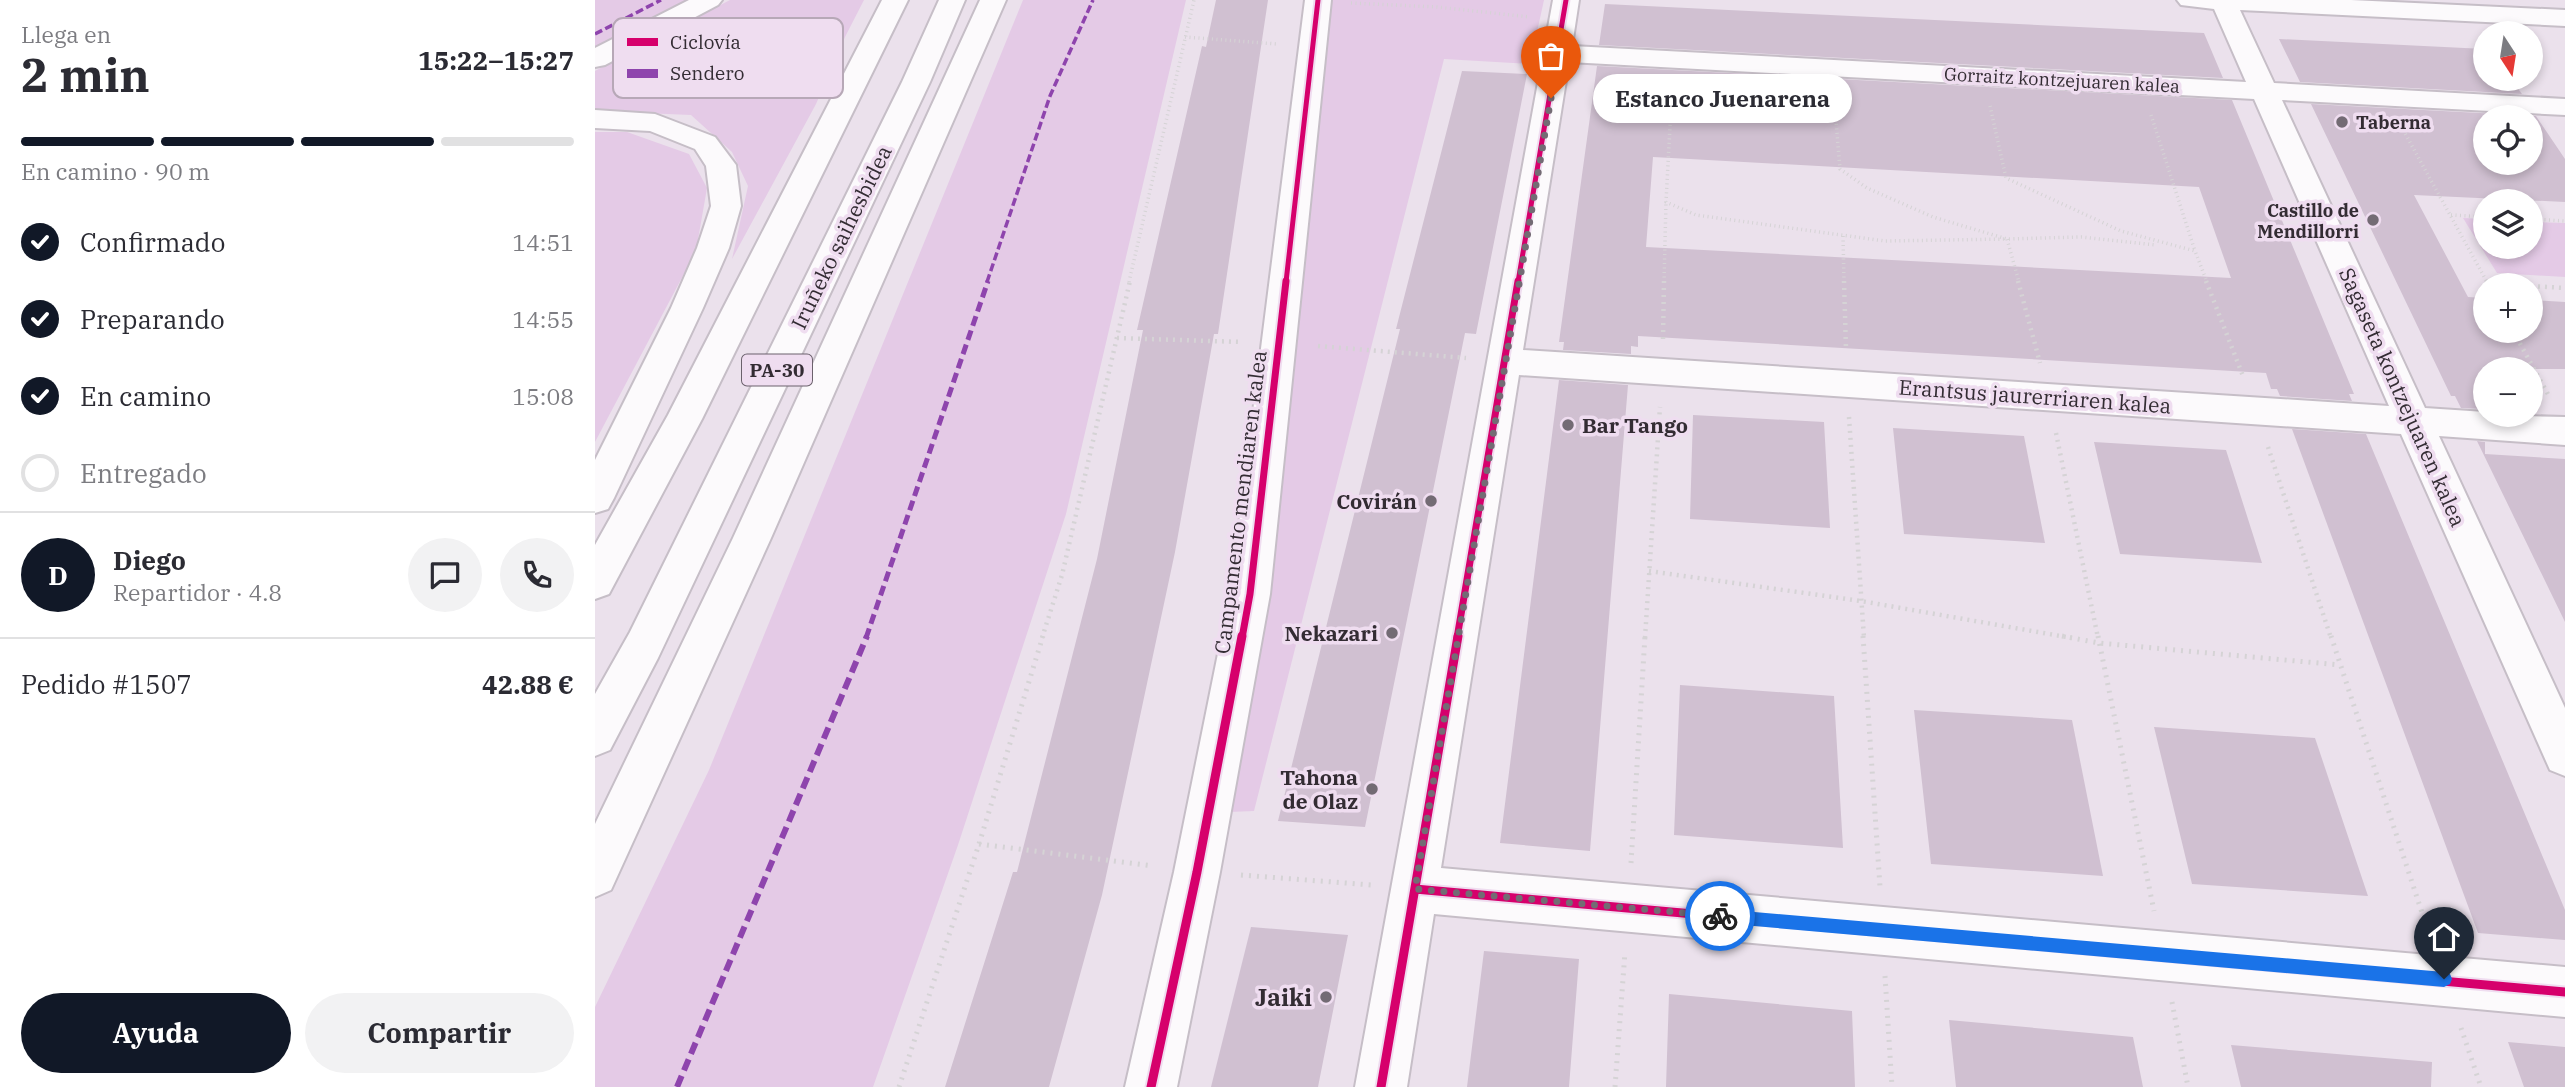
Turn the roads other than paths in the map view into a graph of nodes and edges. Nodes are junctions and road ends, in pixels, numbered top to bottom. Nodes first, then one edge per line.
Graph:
1 (709, 0) edge
2 (895, 0) edge
3 (952, 0) edge
4 (993, 0) edge
5 (2190, 0) edge
6 (1318, 1) edge
7 (2223, 1) edge
8 (1564, 10) edge
9 (674, 18) edge
10 (2565, 18) edge
11 (613, 50) edge
12 (1559, 53) junction
13 (595, 59) edge
14 (2266, 91) junction
15 (2565, 107) edge
16 (595, 119) edge
17 (1505, 361) junction
18 (2559, 416) edge
19 (2414, 421) junction
20 (595, 498) edge
21 (595, 582) edge
22 (595, 736) edge
23 (2565, 756) edge
24 (595, 874) edge
25 (1415, 889) junction
26 (2565, 992) edge
27 (1151, 1087) edge
28 (1381, 1087) edge

1 - 9 main road
2 - 21 main road, PA-30
3 - 22 main road, Iruñeko saihesbidea / PA-30
4 - 24 main road
5 - 7 main road
6 - 27 main road, Campamento mendiaren kalea
7 - 10 main road
7 - 14 main road, Sagaseta kontzejuaren kalea
8 - 12 main road
11 - 13 main road
12 - 14 main road, Gorraitz kontzejuaren kalea
12 - 17 main road
14 - 15 main road, Gorraitz kontzejuaren kalea
14 - 19 main road, Sagaseta kontzejuaren kalea
16 - 20 main road
17 - 19 main road, Erantsus jaurerriaren kalea
17 - 25 main road
18 - 19 main road, Erantsus jaurerriaren kalea
19 - 23 main road, Sagaseta kontzejuaren kalea
25 - 26 main road
25 - 28 main road

